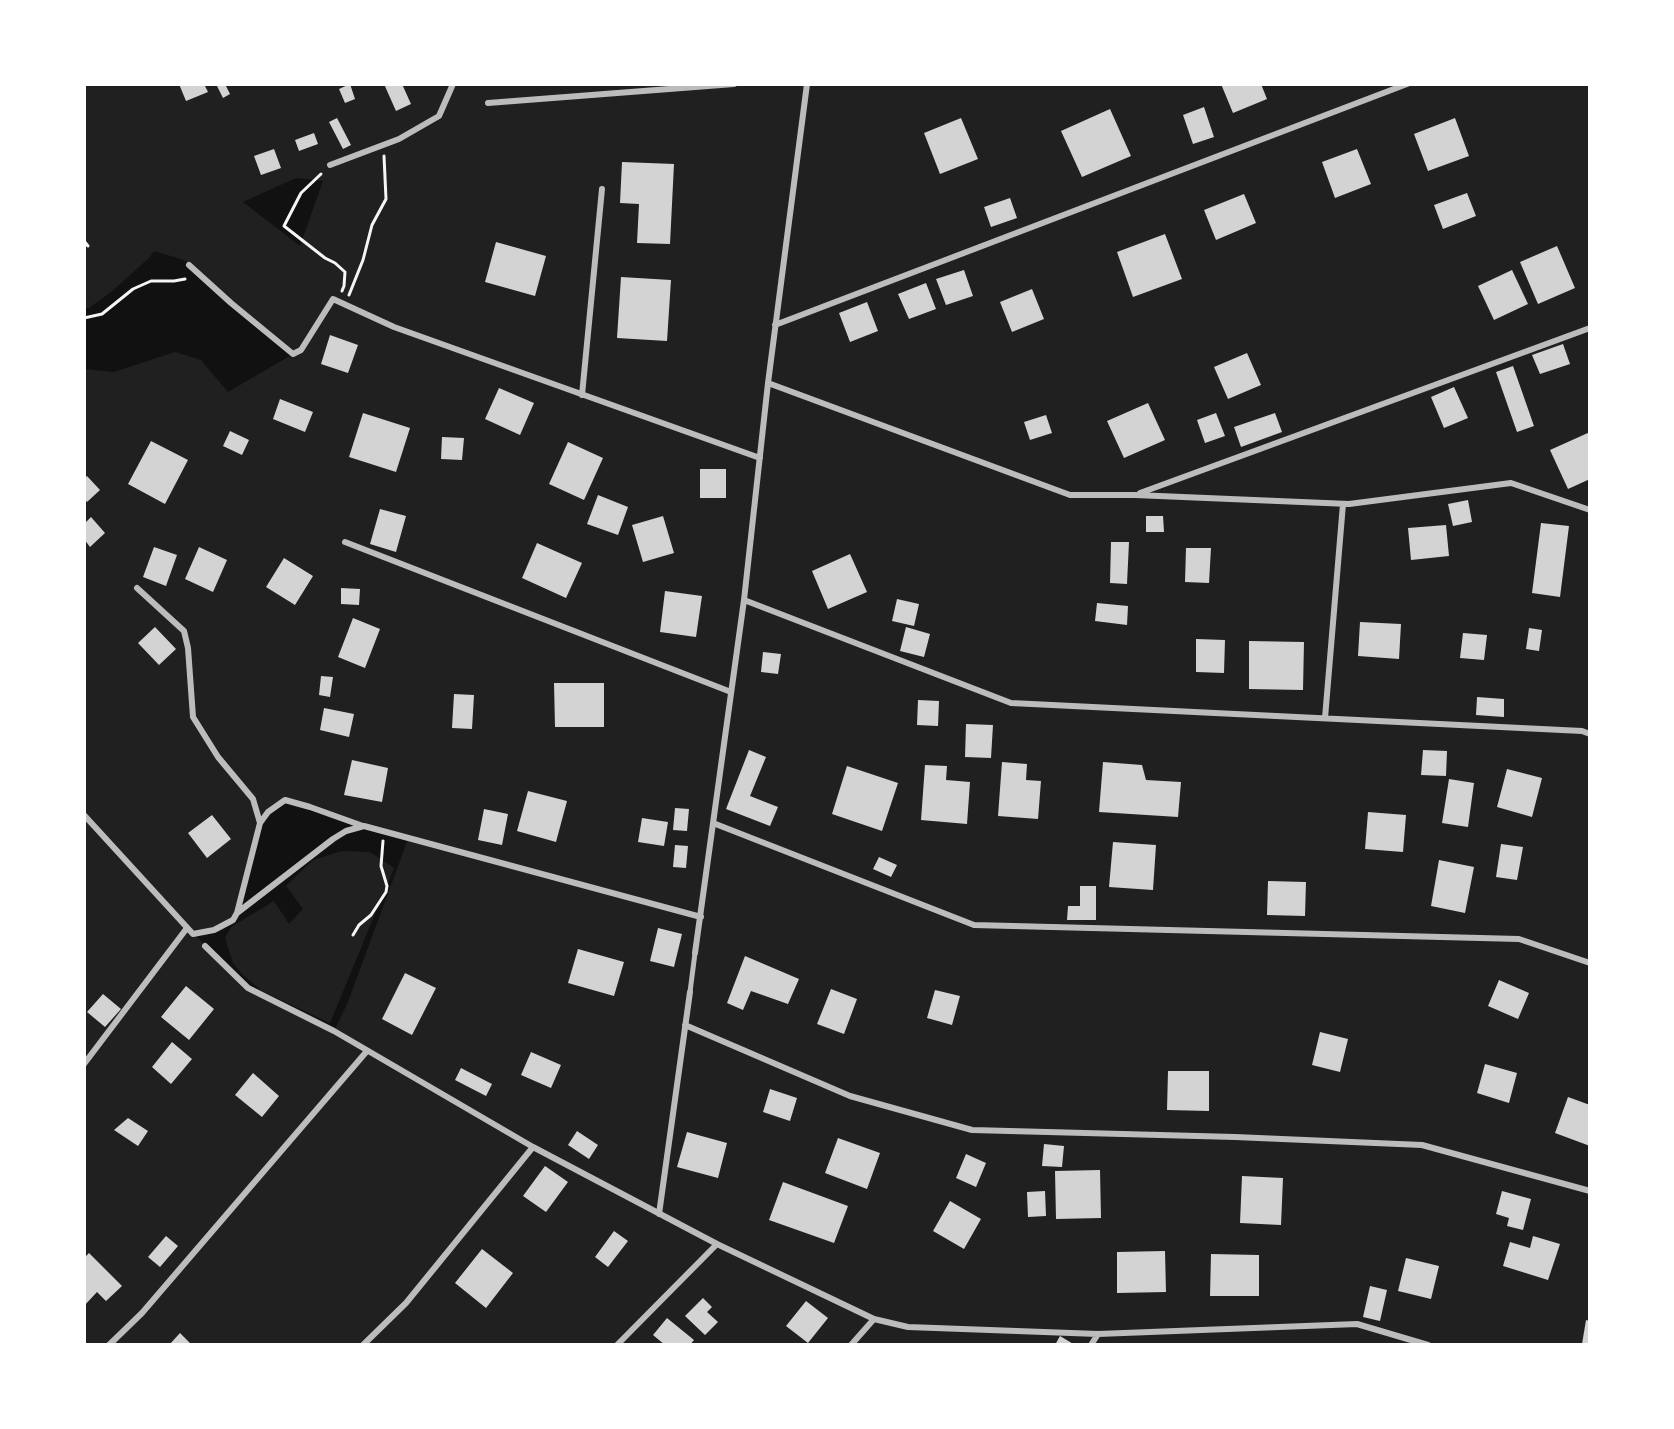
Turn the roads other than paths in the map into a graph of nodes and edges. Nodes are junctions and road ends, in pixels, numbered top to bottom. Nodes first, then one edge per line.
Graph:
1 (453, 84) edge
2 (734, 84) edge
3 (807, 84) edge
4 (1407, 84) edge
5 (488, 103) dead end
6 (330, 165) road end
7 (602, 189) dead end
8 (189, 265) dead end
9 (775, 325) junction
10 (1590, 328) edge
11 (768, 383) junction
12 (582, 395) junction
13 (760, 458) junction
14 (1136, 495) junction
15 (1343, 504) junction
16 (1590, 510) edge
17 (345, 542) dead end
18 (137, 588) dead end
19 (744, 600) junction
20 (731, 692) junction
21 (1325, 718) junction
22 (1590, 734) edge
23 (84, 815) edge
24 (260, 823) junction
25 (712, 823) junction
26 (364, 826) junction
27 (237, 913) junction
28 (700, 916) junction
29 (187, 927) junction
30 (205, 946) dead end
31 (695, 953) joint
32 (1590, 963) edge
33 (690, 992) joint
34 (685, 1025) junction
35 (367, 1051) junction
36 (84, 1064) edge
37 (533, 1147) junction
38 (1590, 1191) edge
39 (660, 1214) junction
40 (717, 1245) junction
41 (874, 1318) junction
42 (1098, 1334) junction
43 (109, 1345) edge
44 (363, 1345) edge
45 (617, 1345) edge
46 (851, 1345) edge
47 (1091, 1345) edge
48 (1428, 1345) edge

1 - 6 street
2 - 5 street
3 - 9 street
4 - 9 street
7 - 12 street
8 - 12 street
9 - 11 street
10 - 14 street
11 - 13 street
11 - 14 street
12 - 13 street
13 - 19 street
14 - 15 street
15 - 16 street
15 - 21 street
17 - 20 street
18 - 24 street
19 - 20 street
19 - 21 street
20 - 25 street
21 - 22 street
23 - 29 street
24 - 26 street
24 - 27 street
25 - 28 street
25 - 32 street
26 - 27 street
26 - 28 street
27 - 29 street
28 - 31 street
29 - 36 street
30 - 35 street
31 - 33 street
33 - 34 street
34 - 38 street
34 - 39 street
35 - 37 street
35 - 43 street
37 - 39 street
37 - 44 street
39 - 40 street
40 - 41 street
40 - 45 street
41 - 42 street
41 - 46 street
42 - 47 street
42 - 48 street

